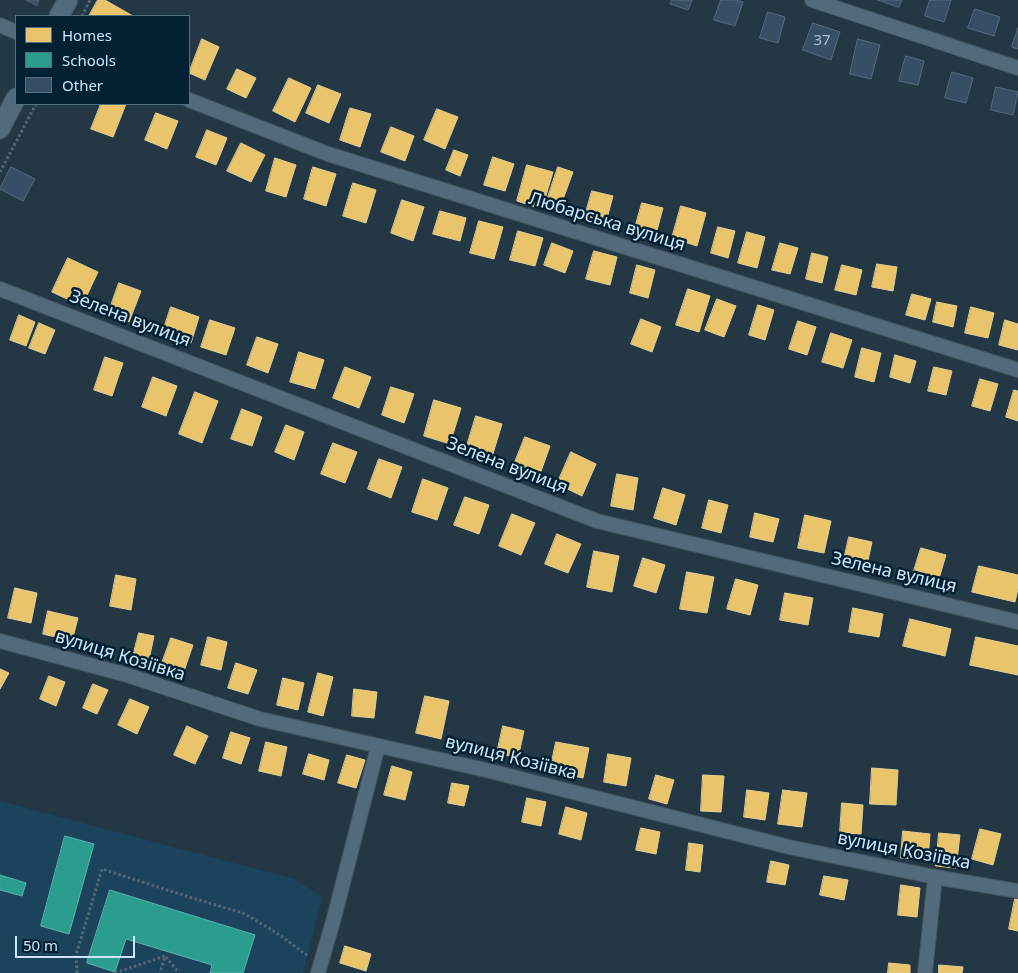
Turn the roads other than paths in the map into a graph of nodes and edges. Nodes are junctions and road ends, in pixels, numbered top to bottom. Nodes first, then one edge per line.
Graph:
1 (68, 0) edge
2 (812, 0) edge
3 (60, 15) edge
4 (0, 25) edge
5 (15, 32) edge
6 (1018, 68) edge
7 (15, 100) edge
8 (190, 100) edge
9 (0, 130) edge
10 (0, 288) edge
11 (1018, 370) edge
12 (1018, 622) edge
13 (0, 641) edge
14 (378, 746) junction
15 (935, 877) junction
16 (1018, 891) edge
17 (319, 969) edge
18 (925, 973) edge

1 - 3 main road
2 - 6 street
4 - 5 street
7 - 9 main road
8 - 11 street, Любарська вулиця
10 - 12 street, Зелена вулиця
13 - 14 street, вулиця Козіївка
14 - 15 street, вулиця Козіївка
14 - 17 street
15 - 16 street, вулиця Козіївка
15 - 18 street

